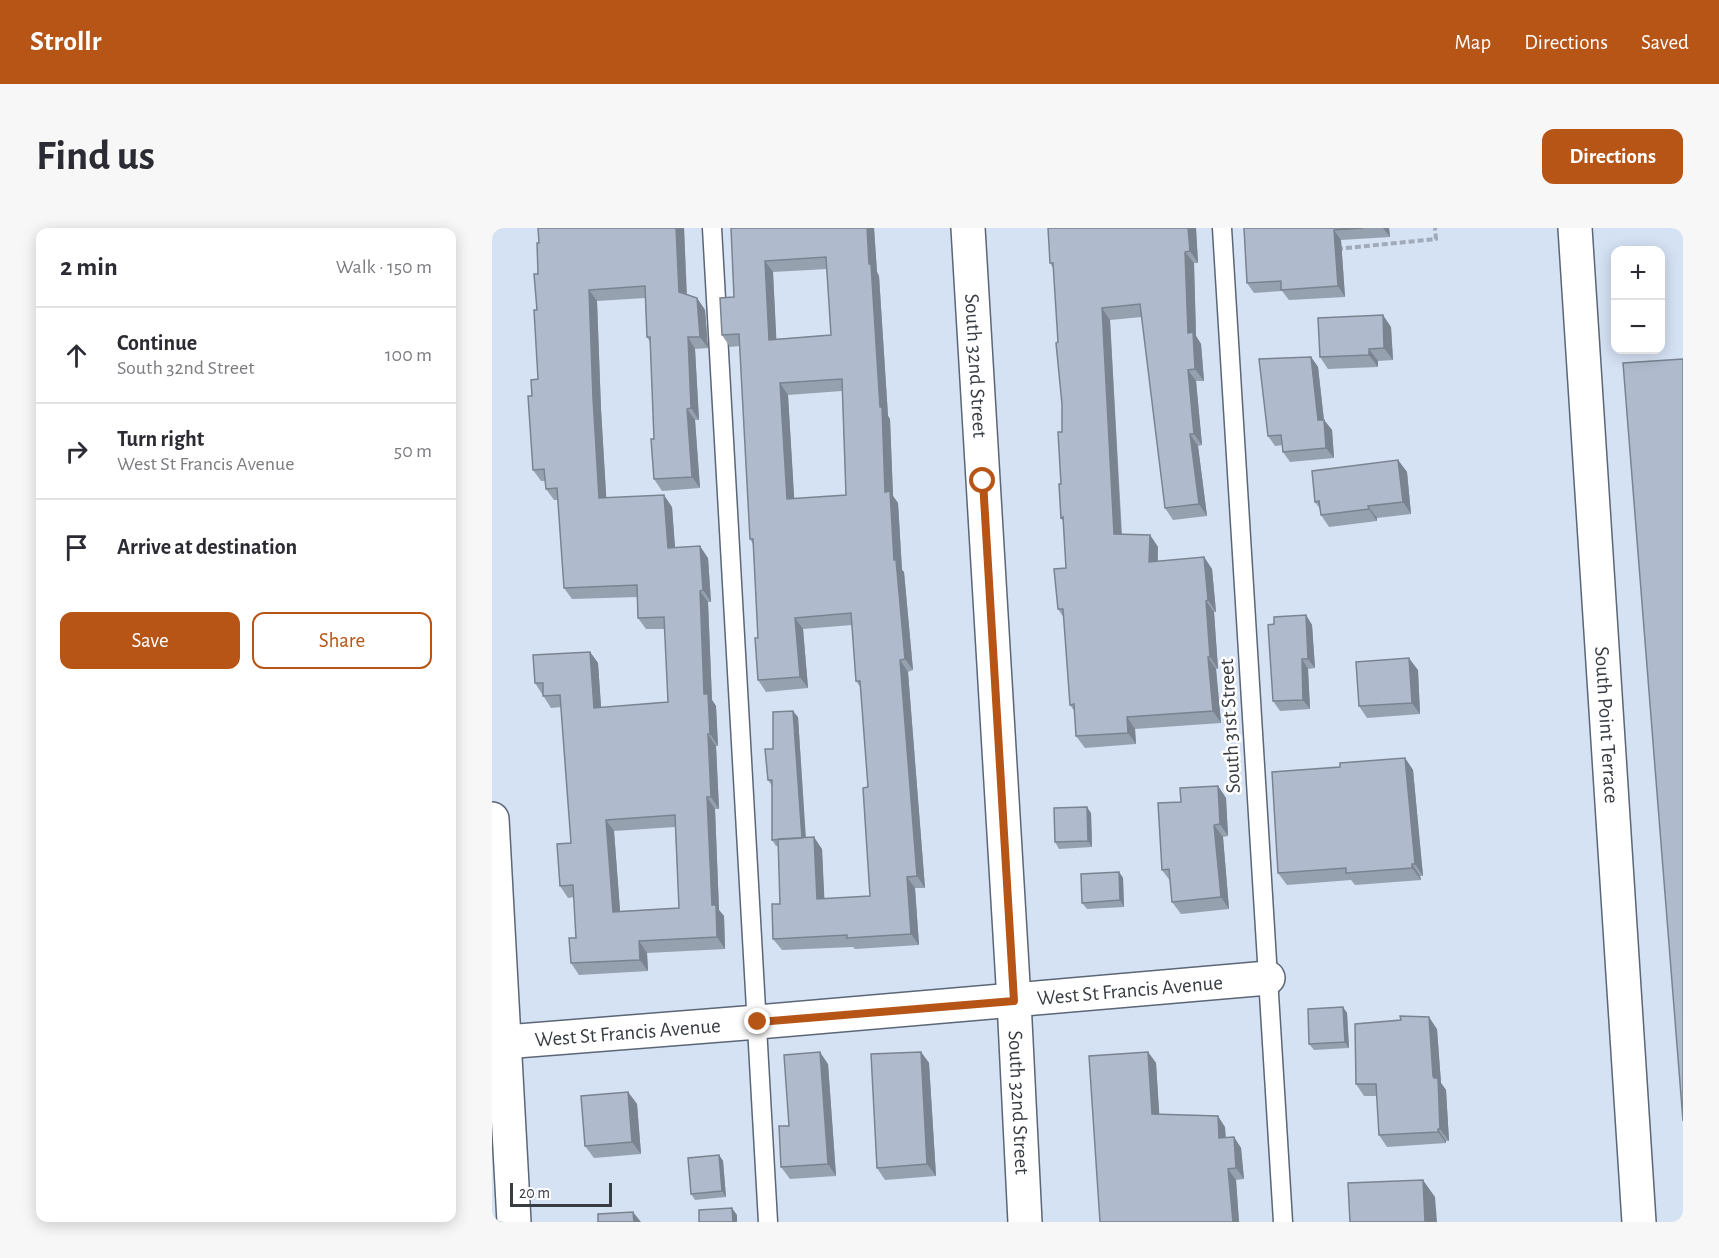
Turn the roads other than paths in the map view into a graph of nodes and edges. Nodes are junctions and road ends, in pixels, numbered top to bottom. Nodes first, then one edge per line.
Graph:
1 (712, 228) edge
2 (968, 228) edge
3 (1222, 228) edge
4 (1575, 228) edge
5 (492, 819) edge
6 (1268, 978) junction
7 (1014, 1001) junction
8 (758, 1022) junction
9 (498, 1042) edge
10 (514, 1222) edge
11 (768, 1222) edge
12 (1025, 1222) edge
13 (1283, 1222) edge
14 (1639, 1222) edge

1 - 8 lane
2 - 7 street, South 32nd Street
3 - 6 lane, South 31st Street
4 - 14 street, South Point Terrace
5 - 9 street
6 - 7 street, West St Francis Avenue
6 - 13 lane, South 31st Street
7 - 8 street, West St Francis Avenue
7 - 12 street, South 32nd Street
8 - 9 street, West St Francis Avenue
8 - 11 lane
9 - 10 street

